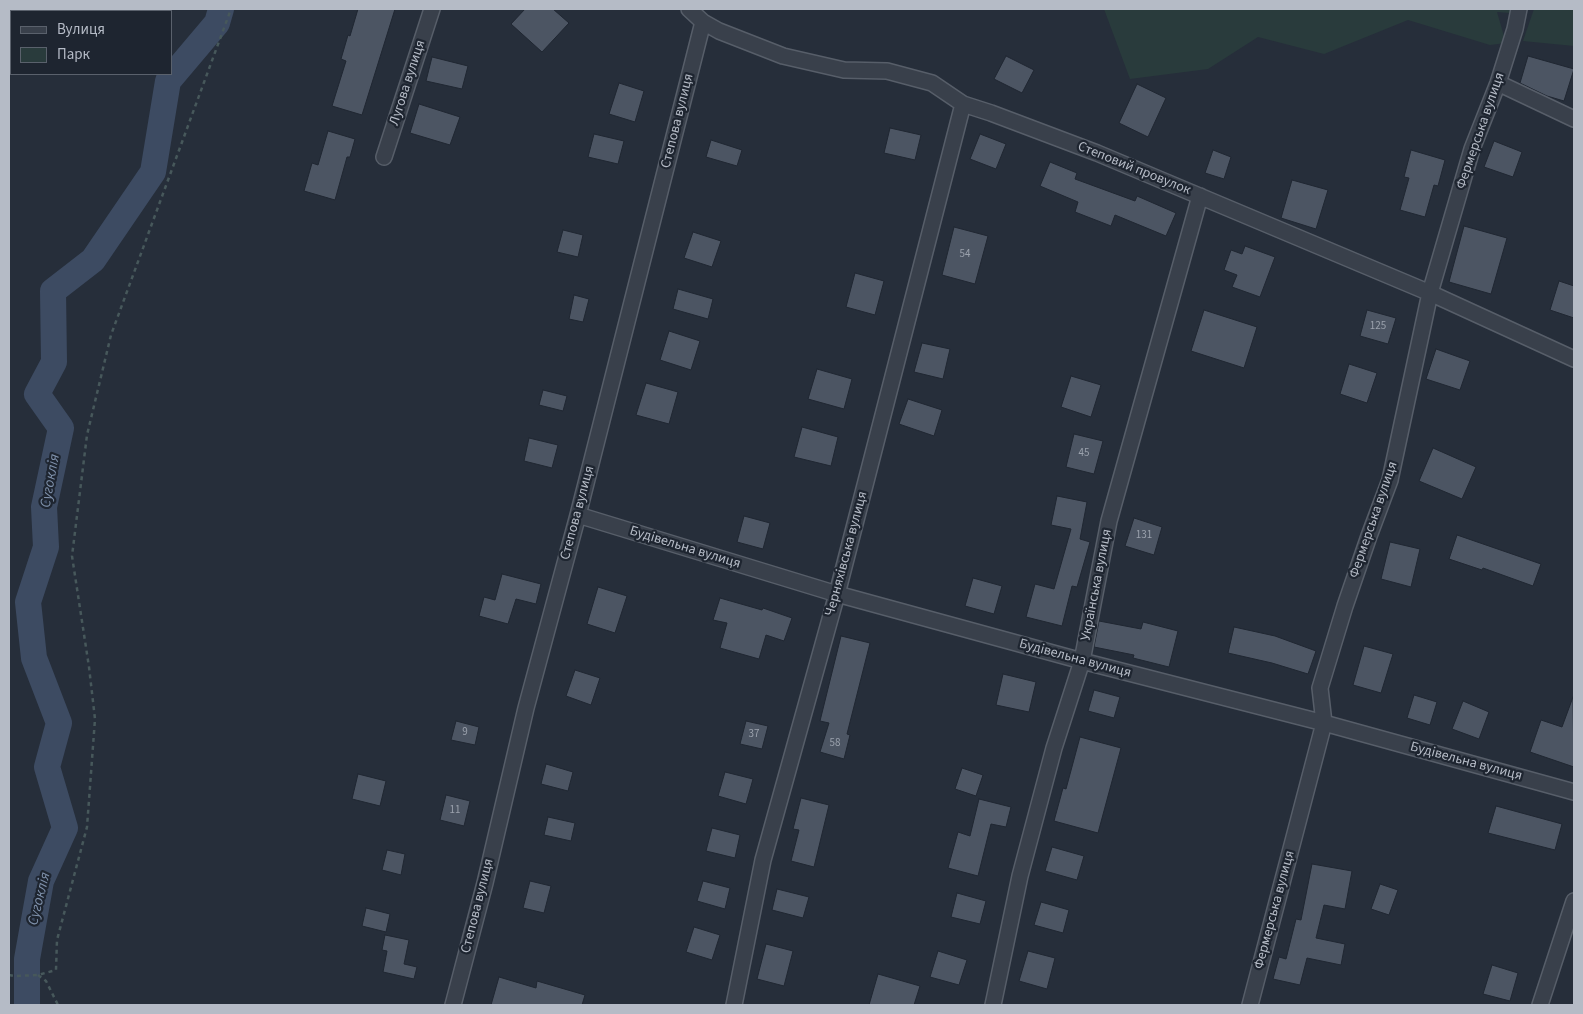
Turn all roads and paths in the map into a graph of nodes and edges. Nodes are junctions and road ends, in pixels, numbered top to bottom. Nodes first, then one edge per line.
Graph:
1 (231, 9) edge
2 (432, 9) edge
3 (690, 9) edge
4 (1519, 9) edge
5 (703, 22) junction
6 (1498, 83) junction
7 (963, 104) junction
8 (1574, 119) edge
9 (384, 158) dead end
10 (1200, 196) junction
11 (1430, 293) junction
12 (1574, 359) edge
13 (578, 515) junction
14 (837, 594) junction
15 (1082, 661) junction
16 (1324, 722) junction
17 (1574, 792) edge
18 (1574, 901) edge
19 (9, 975) edge
20 (38, 975) junction
21 (58, 1005) edge
22 (452, 1005) edge
23 (734, 1005) edge
24 (993, 1005) edge
25 (1250, 1005) edge
26 (1540, 1005) edge

1 - 20 path
2 - 9 street, Лугова вулиця
3 - 5 street, Степовий провулок
4 - 6 street, Фермерська вулиця
5 - 7 street, Степовий провулок
5 - 13 street, Степова вулиця
6 - 8 street
6 - 11 street, Фермерська вулиця
7 - 10 street, Степовий провулок
7 - 14 street, Черняхівська вулиця
10 - 11 street, Степовий провулок
10 - 15 street, Українська вулиця
11 - 12 street, Степовий провулок
11 - 16 street, Фермерська вулиця
13 - 14 street, Будівельна вулиця
13 - 22 street, Степова вулиця
14 - 15 street, Будівельна вулиця
14 - 23 street, Черняхівська вулиця
15 - 16 street, Будівельна вулиця
15 - 24 street, Українська вулиця
16 - 17 street, Будівельна вулиця
16 - 25 street, Фермерська вулиця
18 - 26 street
19 - 20 path
20 - 21 path

